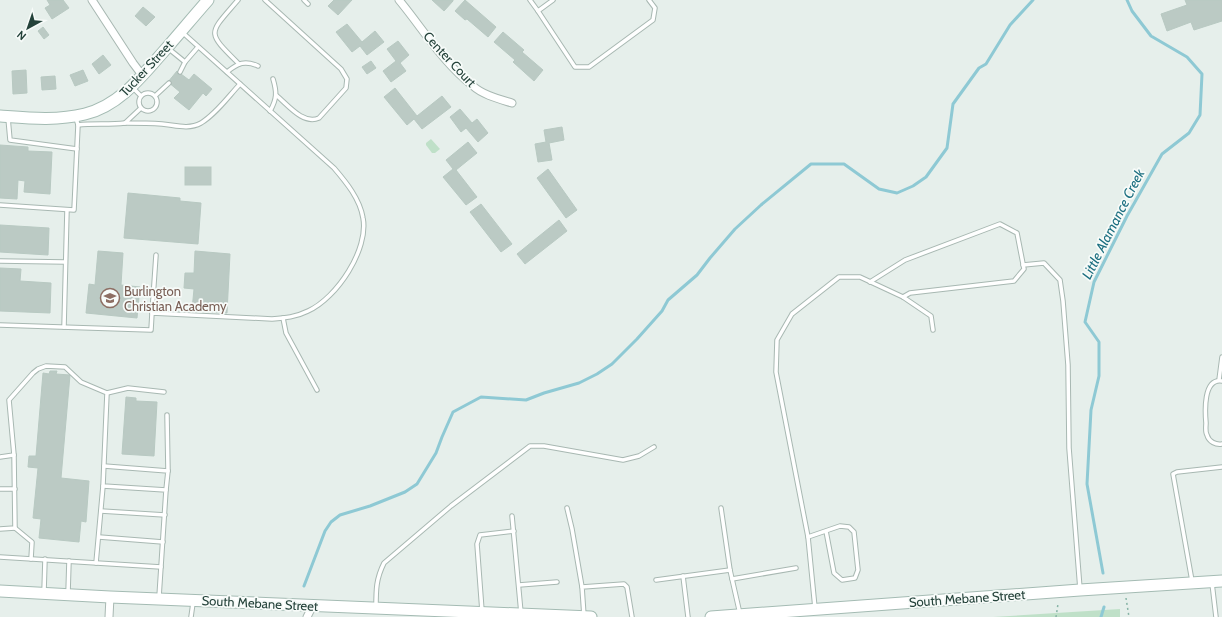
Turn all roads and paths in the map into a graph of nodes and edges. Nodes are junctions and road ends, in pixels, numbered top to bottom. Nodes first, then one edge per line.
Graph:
1 (92, 0) edge
2 (208, 0) edge
3 (238, 0) edge
4 (265, 0) edge
5 (304, 0) edge
6 (399, 0) edge
7 (530, 0) edge
8 (553, 0) edge
9 (649, 0) edge
10 (308, 4) dead end
11 (538, 11) junction
12 (181, 31) junction
13 (167, 47) junction
14 (198, 47) junction
15 (185, 62) junction
16 (239, 64) junction
17 (258, 66) dead end
18 (180, 72) dead end
19 (227, 72) junction
20 (142, 75) junction
21 (273, 79) dead end
22 (169, 83) dead end
23 (240, 84) junction
24 (132, 87) junction
25 (276, 95) junction
26 (141, 96) junction
27 (155, 96) junction
28 (512, 103) dead end
29 (141, 108) junction
30 (270, 110) junction
31 (4, 116) edge
32 (76, 120) junction
33 (125, 122) junction
34 (77, 149) junction
35 (0, 205) edge
36 (67, 210) junction
37 (156, 255) dead end
38 (0, 261) edge
39 (65, 262) junction
40 (1023, 265) junction
41 (870, 282) junction
42 (903, 297) junction
43 (152, 313) junction
44 (283, 318) junction
45 (0, 325) edge
46 (64, 327) junction
47 (933, 330) dead end
48 (1222, 357) edge
49 (1220, 381) edge
50 (317, 390) dead end
51 (164, 392) dead end
52 (108, 393) junction
53 (167, 415) dead end
54 (1222, 444) edge
55 (654, 447) dead end
56 (14, 455) junction
57 (0, 457) edge
58 (104, 466) junction
59 (1222, 467) edge
60 (168, 471) junction
61 (103, 486) junction
62 (0, 489) edge
63 (15, 489) junction
64 (166, 490) junction
65 (567, 508) dead end
66 (721, 508) dead end
67 (101, 511) junction
68 (165, 515) junction
69 (512, 516) dead end
70 (15, 528) junction
71 (0, 529) edge
72 (514, 531) junction
73 (826, 531) junction
74 (100, 537) junction
75 (808, 537) junction
76 (163, 542) junction
77 (0, 557) edge
78 (31, 559) junction
79 (45, 559) junction
80 (70, 561) junction
81 (96, 563) junction
82 (161, 567) junction
83 (796, 568) dead end
84 (730, 570) junction
85 (683, 576) junction
86 (732, 579) junction
87 (656, 580) dead end
88 (557, 582) dead end
89 (1217, 582) edge
90 (1192, 584) junction
91 (519, 585) junction
92 (582, 587) junction
93 (1080, 590) junction
94 (0, 591) edge
95 (44, 593) junction
96 (68, 594) junction
97 (110, 597) junction
98 (159, 598) junction
99 (1126, 598) dead end
100 (193, 600) junction
101 (1058, 604) dead end
102 (313, 605) junction
103 (376, 608) junction
104 (482, 612) junction
105 (816, 613) edge
106 (521, 614) junction
107 (740, 615) junction
108 (109, 617) edge
109 (191, 617) edge
110 (307, 617) edge
111 (586, 617) edge
112 (591, 617) edge
113 (632, 617) edge
114 (688, 617) edge
115 (711, 617) edge
116 (1056, 617) edge
117 (1129, 617) edge
118 (1216, 617) edge

1 - 20 street
2 - 12 street, Tucker Street
3 - 16 lane
4 - 25 lane
5 - 10 lane
6 - 28 street, Center Court
7 - 11 lane
8 - 11 lane
9 - 11 lane
12 - 13 street, Tucker Street
12 - 14 lane
13 - 15 lane
13 - 20 street, Tucker Street
14 - 15 lane
14 - 19 lane
15 - 18 lane
16 - 17 lane
16 - 19 lane
19 - 23 lane
20 - 24 street, Tucker Street
21 - 25 lane
22 - 27 lane
23 - 30 lane
23 - 33 lane
24 - 26 lane
24 - 32 street, Tucker Street
25 - 30 lane
26 - 27 lane
26 - 29 lane
27 - 29 lane
29 - 33 lane
30 - 44 lane
31 - 32 street, Tucker Street
31 - 34 lane
32 - 33 lane
32 - 34 lane
34 - 36 lane
35 - 36 lane
36 - 39 lane
37 - 43 lane
38 - 39 lane
39 - 46 lane
40 - 41 lane
40 - 42 lane
40 - 93 lane
41 - 42 lane
41 - 75 lane
42 - 47 lane
43 - 44 lane
43 - 46 lane
44 - 50 lane
45 - 46 lane
48 - 49 lane
49 - 54 lane
51 - 52 lane
52 - 56 lane
52 - 58 lane
53 - 60 lane
55 - 103 lane
56 - 57 lane
56 - 63 lane
58 - 60 lane
58 - 61 lane
59 - 90 lane
60 - 64 lane
61 - 64 lane
61 - 67 lane
62 - 63 lane
63 - 70 lane
64 - 68 lane
65 - 92 lane
66 - 84 lane
67 - 68 lane
67 - 74 lane
68 - 76 lane
69 - 72 lane
70 - 71 lane
70 - 78 lane
72 - 91 lane
72 - 104 lane
73 - 73 lane
73 - 75 lane
74 - 76 lane
74 - 81 lane
75 - 105 lane
76 - 82 lane
77 - 78 lane
78 - 79 lane
79 - 80 lane
79 - 95 lane
80 - 81 lane
80 - 96 lane
81 - 82 lane
82 - 98 lane
83 - 86 lane
84 - 85 lane
84 - 86 lane
85 - 87 lane
85 - 114 lane
86 - 107 lane
88 - 91 lane
89 - 90 street, South Mebane Street
89 - 118 lane
90 - 93 street, South Mebane Street
91 - 106 lane
92 - 111 lane
92 - 113 lane
93 - 105 street, South Mebane Street
94 - 95 street, South Mebane Street
95 - 96 street, South Mebane Street
96 - 97 street, South Mebane Street
97 - 98 street, South Mebane Street
97 - 108 street
98 - 100 street, South Mebane Street
99 - 117 path
100 - 102 street, South Mebane Street
100 - 109 lane
101 - 116 path
102 - 103 street, South Mebane Street
102 - 110 street
103 - 104 street, South Mebane Street
104 - 106 street, South Mebane Street
105 - 107 street, South Mebane Street
106 - 111 street, South Mebane Street
107 - 115 street, South Mebane Street
111 - 112 street, South Mebane Street

